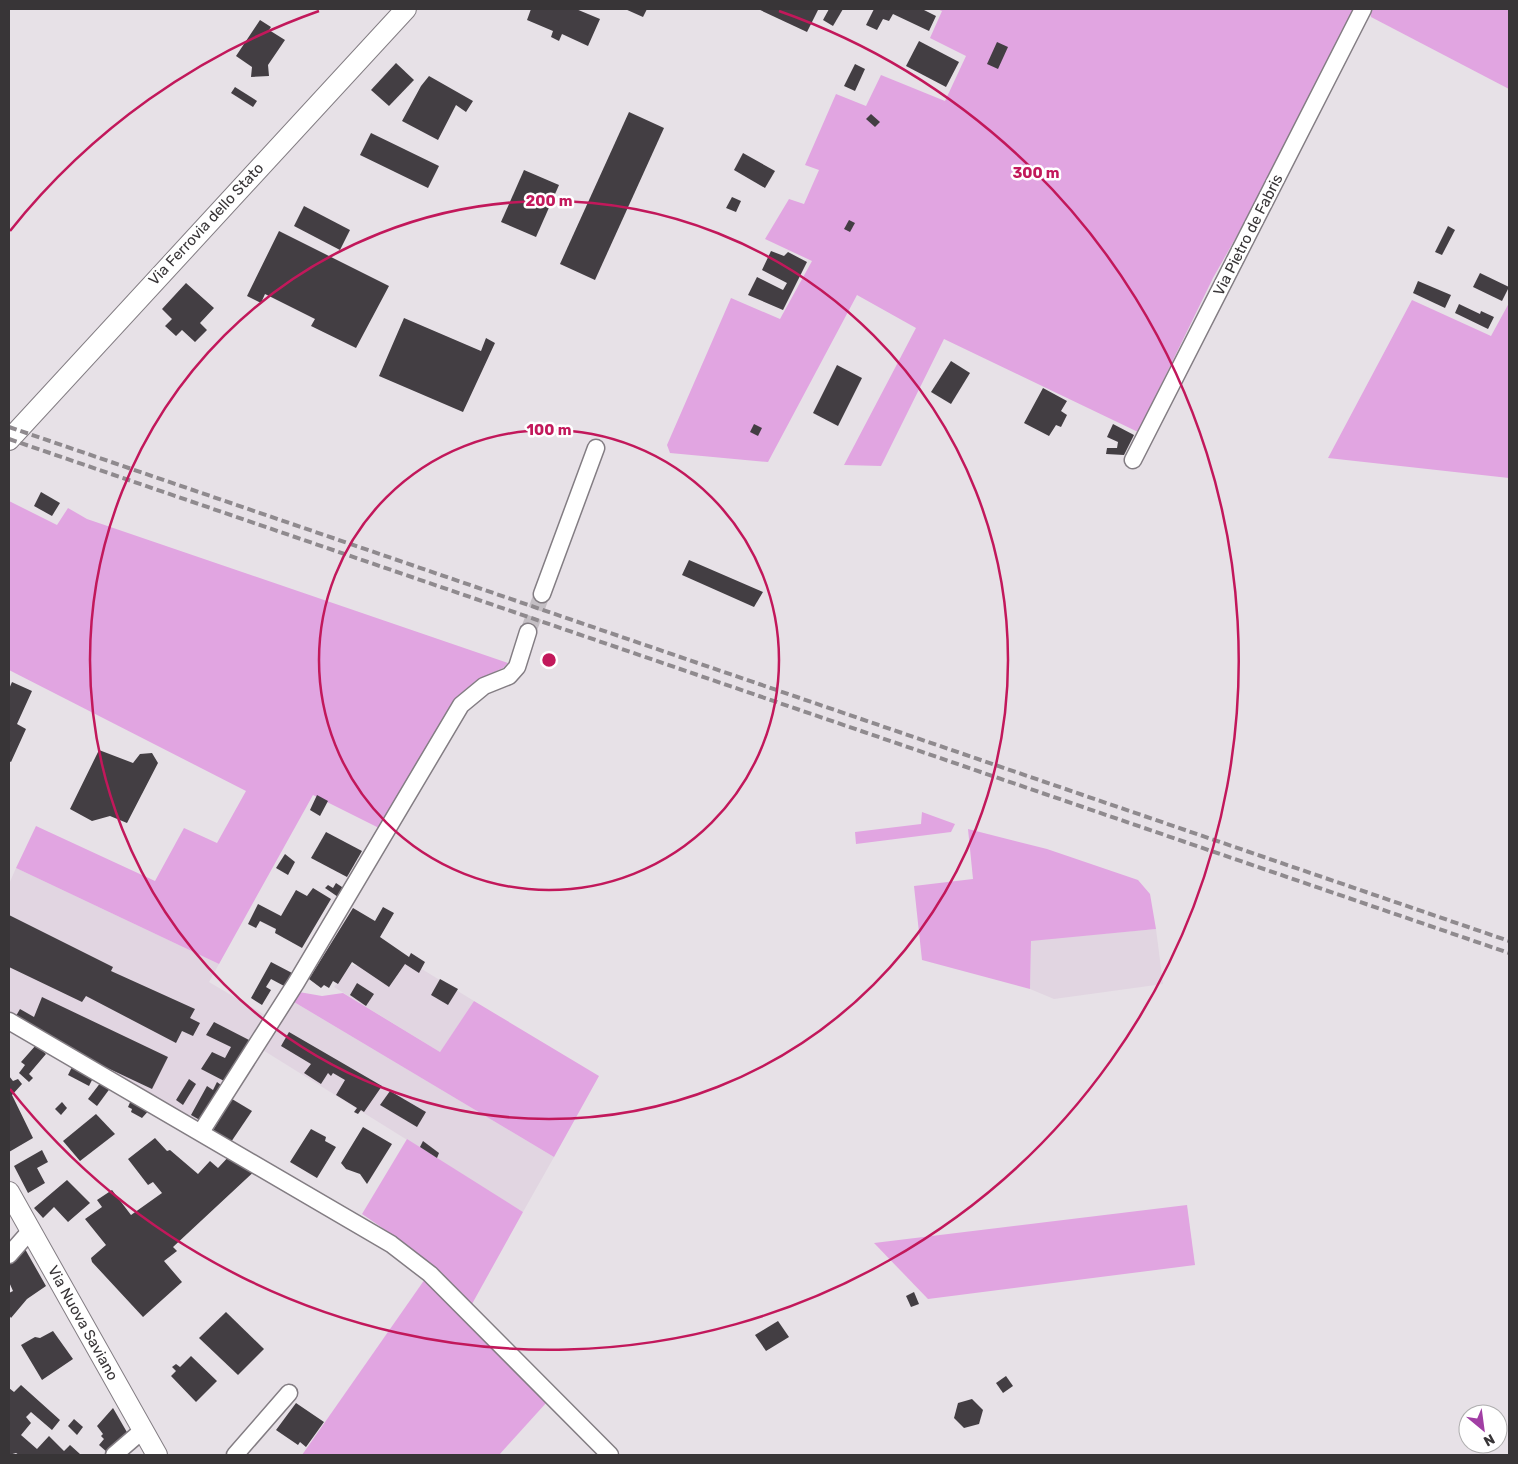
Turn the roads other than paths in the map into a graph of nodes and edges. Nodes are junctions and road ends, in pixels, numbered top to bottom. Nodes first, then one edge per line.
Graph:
1 (406, 9) edge
2 (1363, 9) edge
3 (9, 440) edge
4 (596, 448) dead end
5 (1133, 460) dead end
6 (542, 594) tunnel mouth
7 (528, 632) tunnel mouth
8 (9, 1021) edge
9 (201, 1132) junction
10 (9, 1192) edge
11 (31, 1230) junction
12 (9, 1255) edge
13 (289, 1393) dead end
14 (143, 1430) junction
15 (114, 1455) edge
16 (157, 1455) edge
17 (235, 1455) edge
18 (610, 1455) edge

1 - 3 main road, Via Ferrovia dello Stato
2 - 5 street, Via Pietro de Fabris
4 - 6 street
7 - 9 street
8 - 9 street
9 - 18 street
10 - 11 main road, Via Nuova Saviano
11 - 12 street
11 - 14 main road, Via Nuova Saviano
13 - 17 street
14 - 15 street
14 - 16 main road, Via Nuova Saviano

